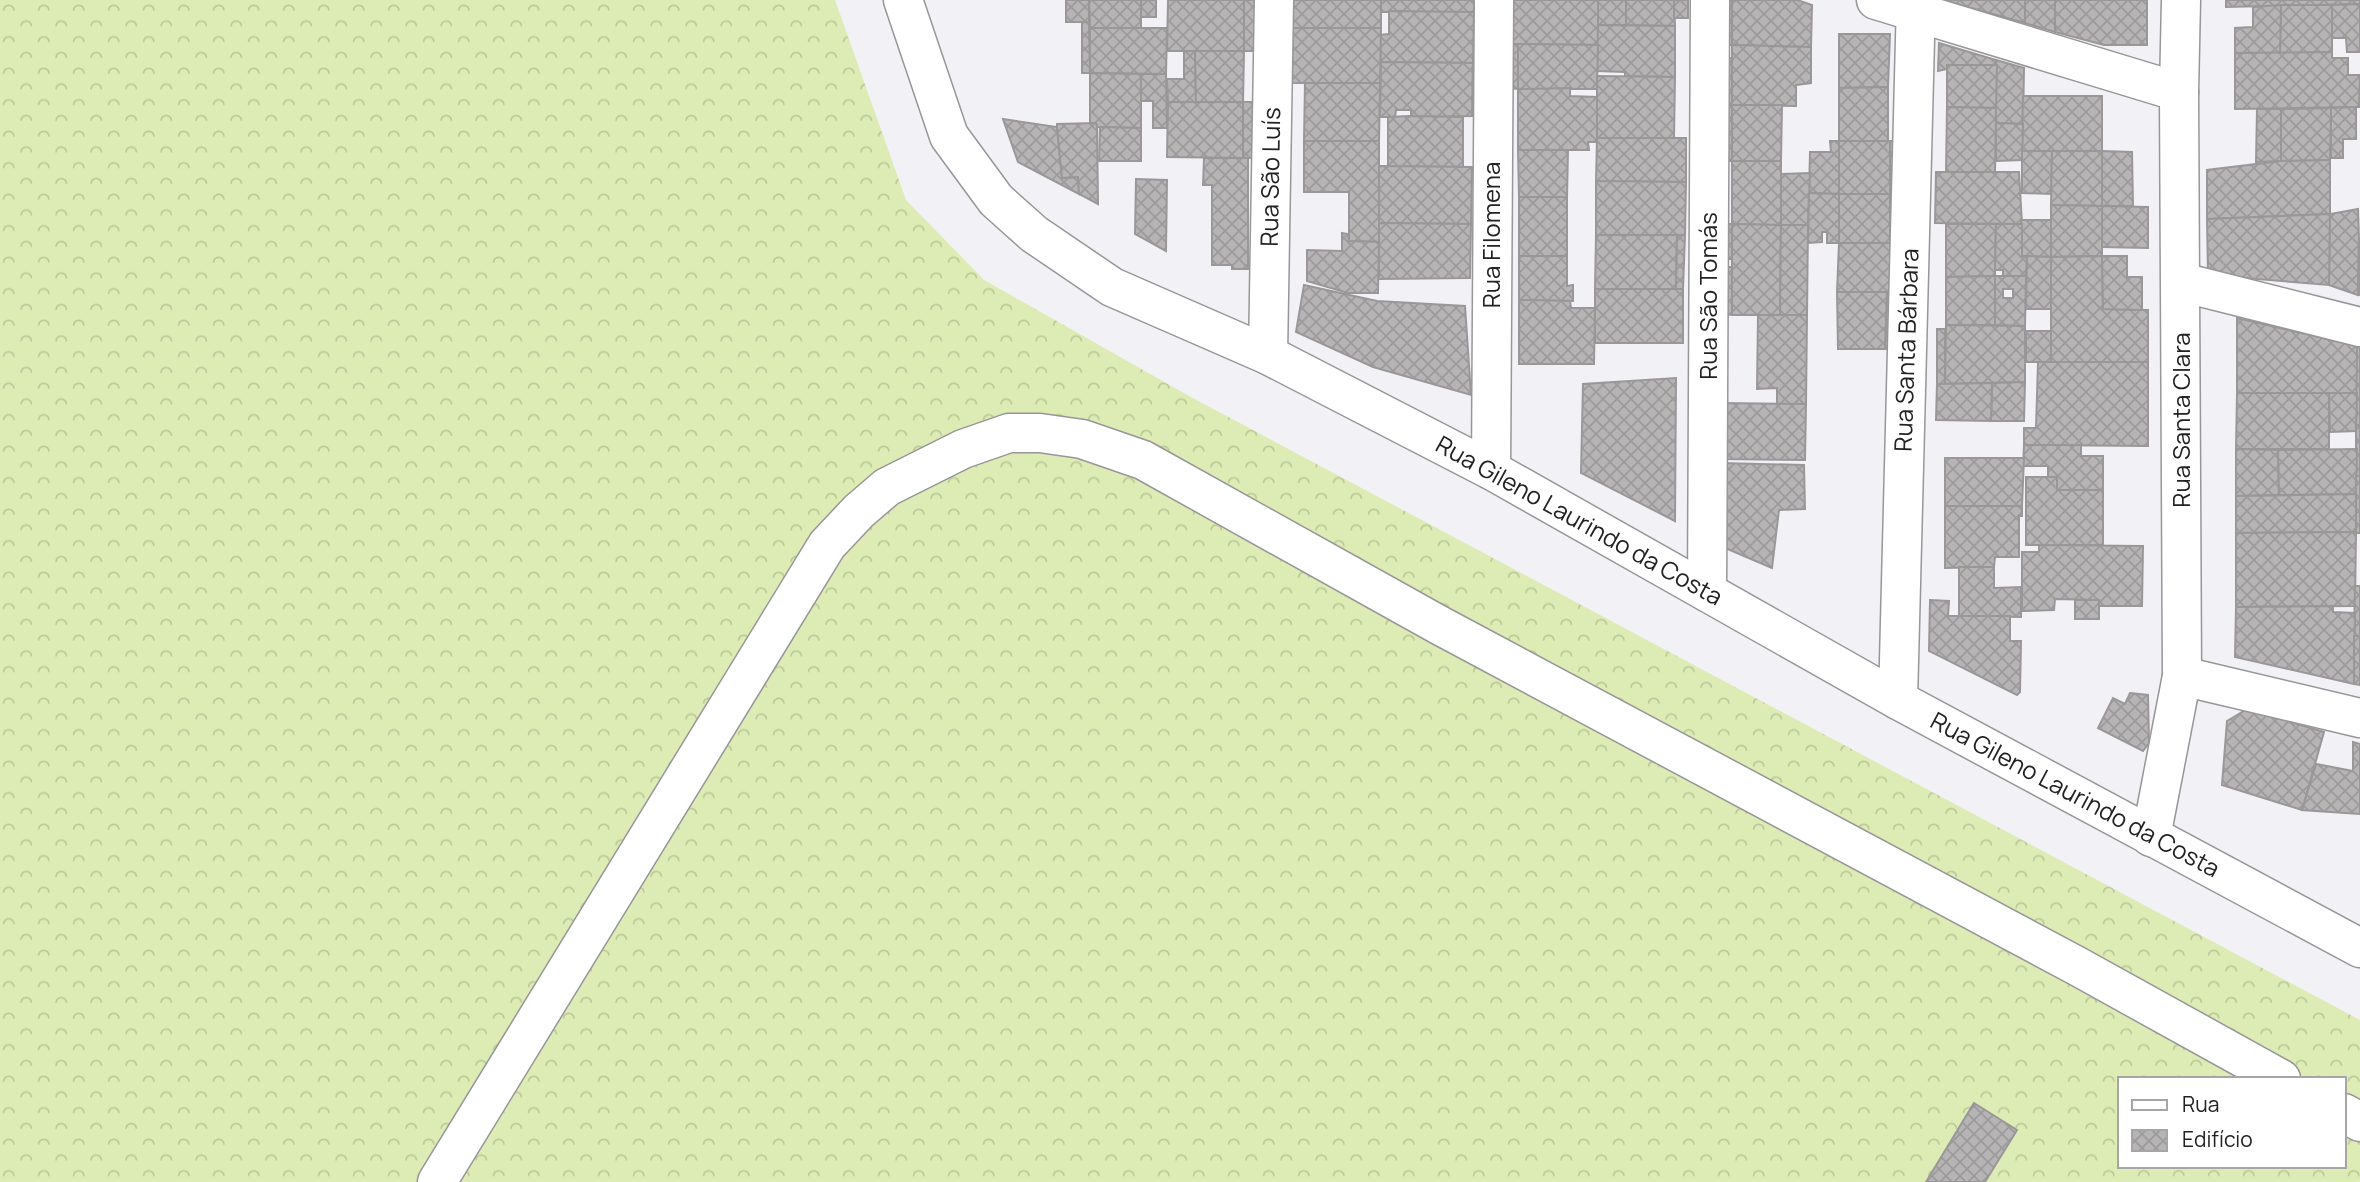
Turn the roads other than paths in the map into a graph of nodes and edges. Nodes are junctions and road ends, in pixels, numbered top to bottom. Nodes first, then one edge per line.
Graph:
1 (903, 0) edge
2 (1274, 0) edge
3 (1494, 0) edge
4 (1710, 0) edge
5 (1876, 0) edge
6 (2181, 0) edge
7 (1916, 7) edge
8 (2179, 92) junction
9 (2181, 282) junction
10 (2360, 327) edge
11 (1268, 355) junction
12 (1491, 470) junction
13 (1707, 592) junction
14 (2182, 676) junction
15 (1898, 700) junction
16 (2360, 718) edge
17 (2151, 837) junction
18 (2360, 948) edge
19 (2277, 1077) edge
20 (437, 1182) edge

1 - 11 street, Rua Gileno Laurindo da Costa
2 - 11 street, Rua São Luís
3 - 12 street, Rua Filomena
4 - 13 street, Rua São Tomás
5 - 7 street
6 - 8 street, Rua Santa Clara
7 - 8 street
7 - 15 street, Rua Santa Bárbara
8 - 9 street, Rua Santa Clara
9 - 10 street
9 - 14 street, Rua Santa Clara
11 - 12 street, Rua Gileno Laurindo da Costa
12 - 13 street, Rua Gileno Laurindo da Costa
13 - 15 street, Rua Gileno Laurindo da Costa
14 - 16 street
14 - 17 street, Rua Santa Clara
15 - 17 street, Rua Gileno Laurindo da Costa
17 - 18 street, Rua Gileno Laurindo da Costa
19 - 20 street

